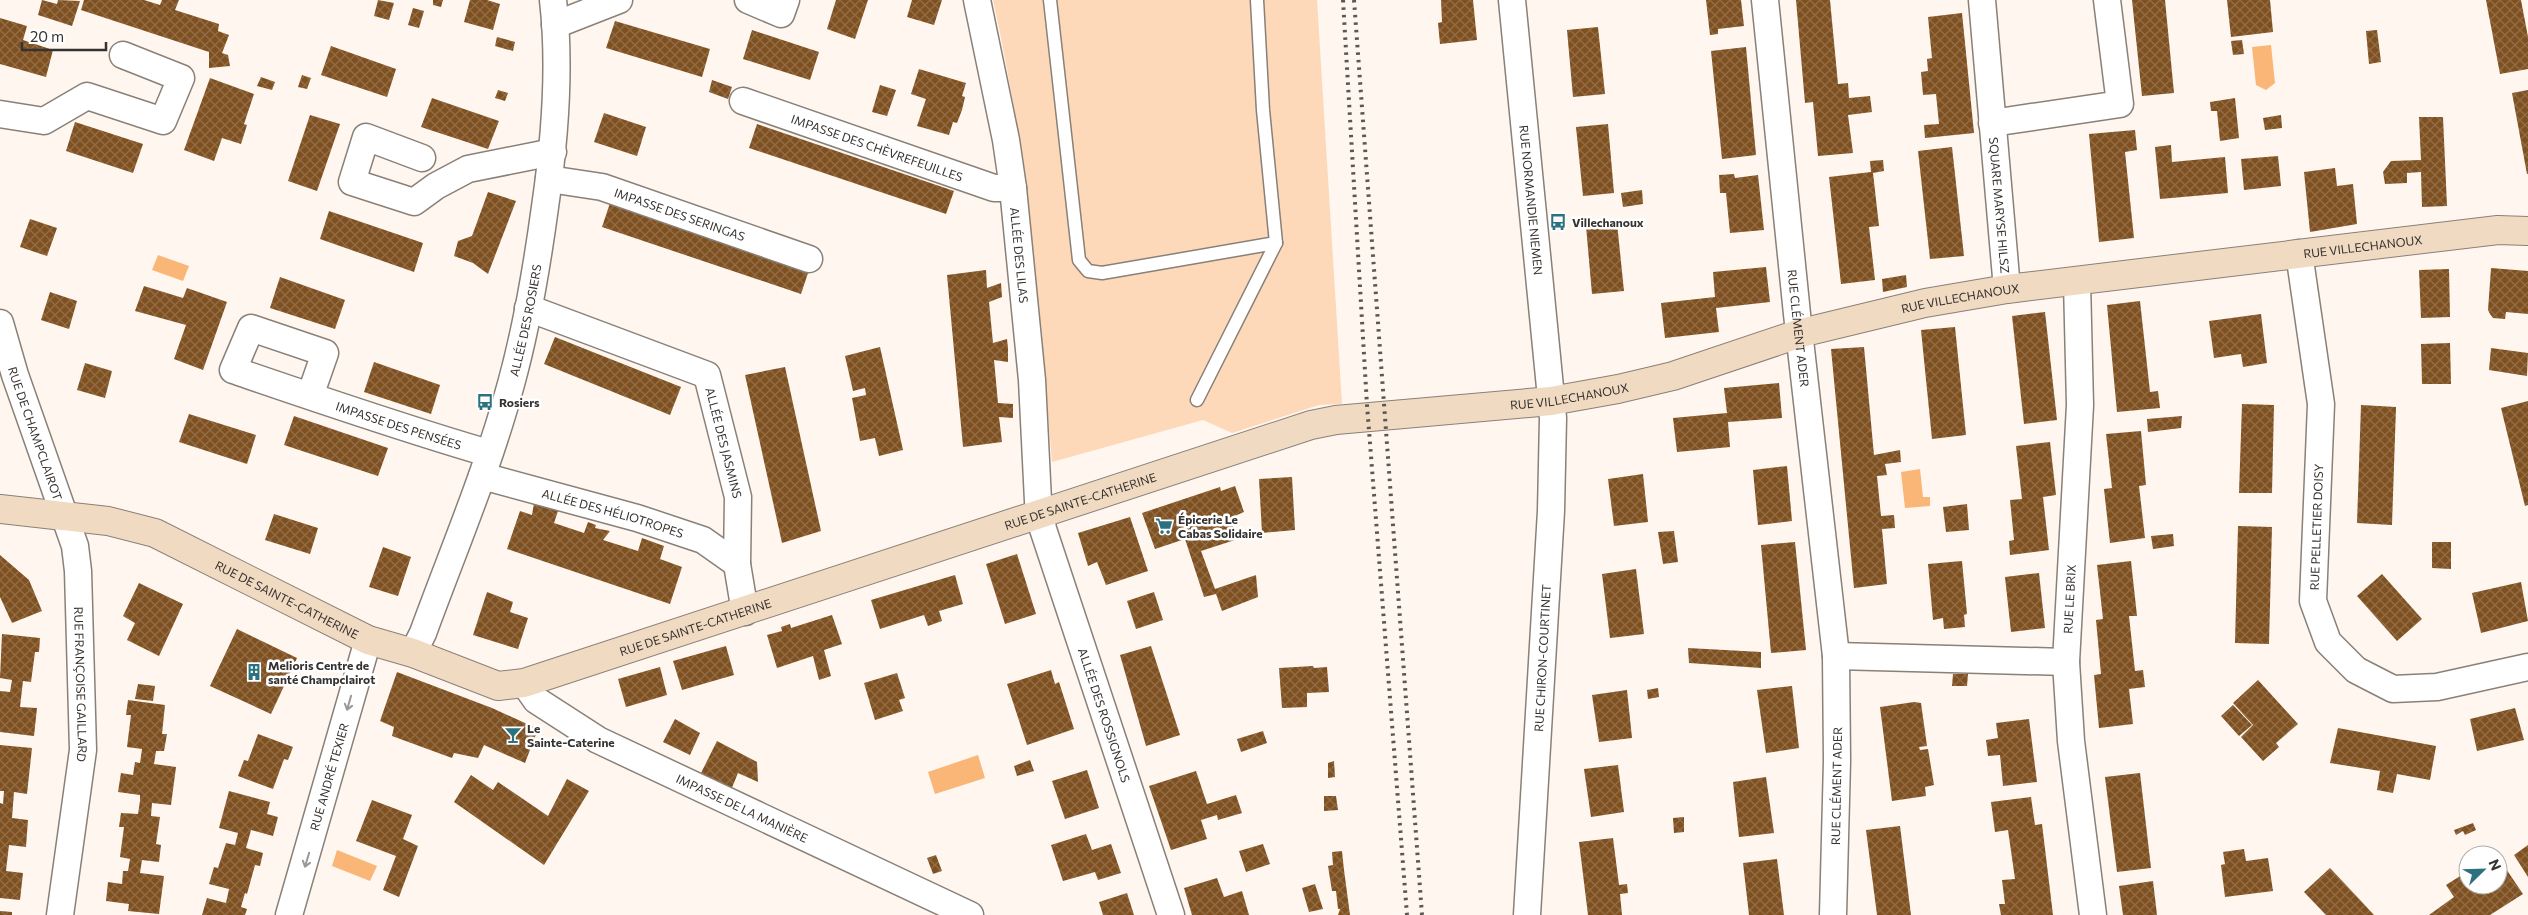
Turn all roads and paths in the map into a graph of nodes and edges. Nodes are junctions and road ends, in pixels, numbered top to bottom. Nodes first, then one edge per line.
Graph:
1 (619, 0) edge
2 (748, 0) edge
3 (786, 0) edge
4 (977, 0) edge
5 (1050, 0) edge
6 (1257, 0) edge
7 (1512, 0) edge
8 (1765, 0) edge
9 (1982, 0) edge
10 (2107, 0) edge
11 (554, 12) edge
12 (124, 55) dead end
13 (743, 101) dead end
14 (0, 114) edge
15 (1992, 122) junction
16 (553, 152) junction
17 (422, 158) dead end
18 (549, 179) junction
19 (1012, 188) junction
20 (2528, 231) edge
21 (1276, 243) junction
22 (2299, 253) junction
23 (809, 259) dead end
24 (2077, 282) junction
25 (2008, 289) junction
26 (528, 308) junction
27 (0, 323) edge
28 (1801, 333) junction
29 (310, 396) dead end
30 (1196, 400) dead end
31 (1551, 401) junction
32 (1403, 413) joint
33 (485, 464) junction
34 (0, 509) edge
35 (1040, 513) junction
36 (64, 514) junction
37 (737, 564) junction
38 (744, 612) junction
39 (368, 640) junction
40 (413, 653) junction
41 (1836, 656) junction
42 (2066, 662) junction
43 (2528, 667) edge
44 (524, 683) junction
45 (60, 915) edge
46 (289, 915) edge
47 (970, 915) edge
48 (1171, 915) edge
49 (1528, 915) edge
50 (1833, 915) edge
51 (2093, 915) edge

1 - 11 street
2 - 3 street
4 - 19 street, ALLÉE DES LILAS
5 - 21 lane
6 - 21 lane
7 - 31 street, RUE NORMANDIE NIEMEN
8 - 28 street, RUE CLÉMENT ADER
9 - 15 street, SQUARE MARYSE HILSZ
10 - 15 street, SQUARE MARYSE HILSZ
11 - 16 street, ALLÉE DES ROSIERS
12 - 14 street
13 - 19 street, IMPASSE DES CHÈVREFEUILLES
15 - 25 street, SQUARE MARYSE HILSZ
16 - 17 street
16 - 18 street, ALLÉE DES ROSIERS
18 - 23 street, IMPASSE DES SERINGAS
18 - 26 street, ALLÉE DES ROSIERS
19 - 35 street, ALLÉE DES LILAS
20 - 22 street, RUE VILLECHANOUX
21 - 30 lane
22 - 24 street, RUE VILLECHANOUX
22 - 43 street, RUE PELLETIER DOISY
24 - 25 street, RUE VILLECHANOUX
24 - 42 street, RUE LE BRIX
25 - 28 street, RUE VILLECHANOUX
26 - 33 street, ALLÉE DES ROSIERS
26 - 37 street, ALLÉE DES JASMINS
27 - 36 street, RUE DE CHAMPCLAIROT
28 - 31 street, RUE VILLECHANOUX
28 - 41 street, RUE CLÉMENT ADER
29 - 33 street, IMPASSE DES PENSÉES
31 - 32 street, RUE VILLECHANOUX
31 - 49 street, RUE CHIRON-COURTINET
32 - 35 street, RUE DE SAINTE-CATHERINE
33 - 37 street, ALLÉE DES HÉLIOTROPES
33 - 40 street, ALLÉE DES ROSIERS
34 - 36 street, RUE DE SAINTE-CATHERINE
35 - 38 street, RUE DE SAINTE-CATHERINE
35 - 48 street, ALLÉE DES ROSSIGNOLS
36 - 39 street, RUE DE SAINTE-CATHERINE
36 - 45 street, RUE FRANÇOISE GAILLARD
37 - 38 street, ALLÉE DES JASMINS
38 - 44 street, RUE DE SAINTE-CATHERINE
39 - 40 street, RUE DE SAINTE-CATHERINE
39 -> 46 street, RUE ANDRÉ TEXIER
40 - 44 street, RUE DE SAINTE-CATHERINE
41 - 42 street
41 - 50 street, RUE CLÉMENT ADER
42 - 51 street, RUE LE BRIX
44 - 47 street, IMPASSE DE LA MANIÈRE

